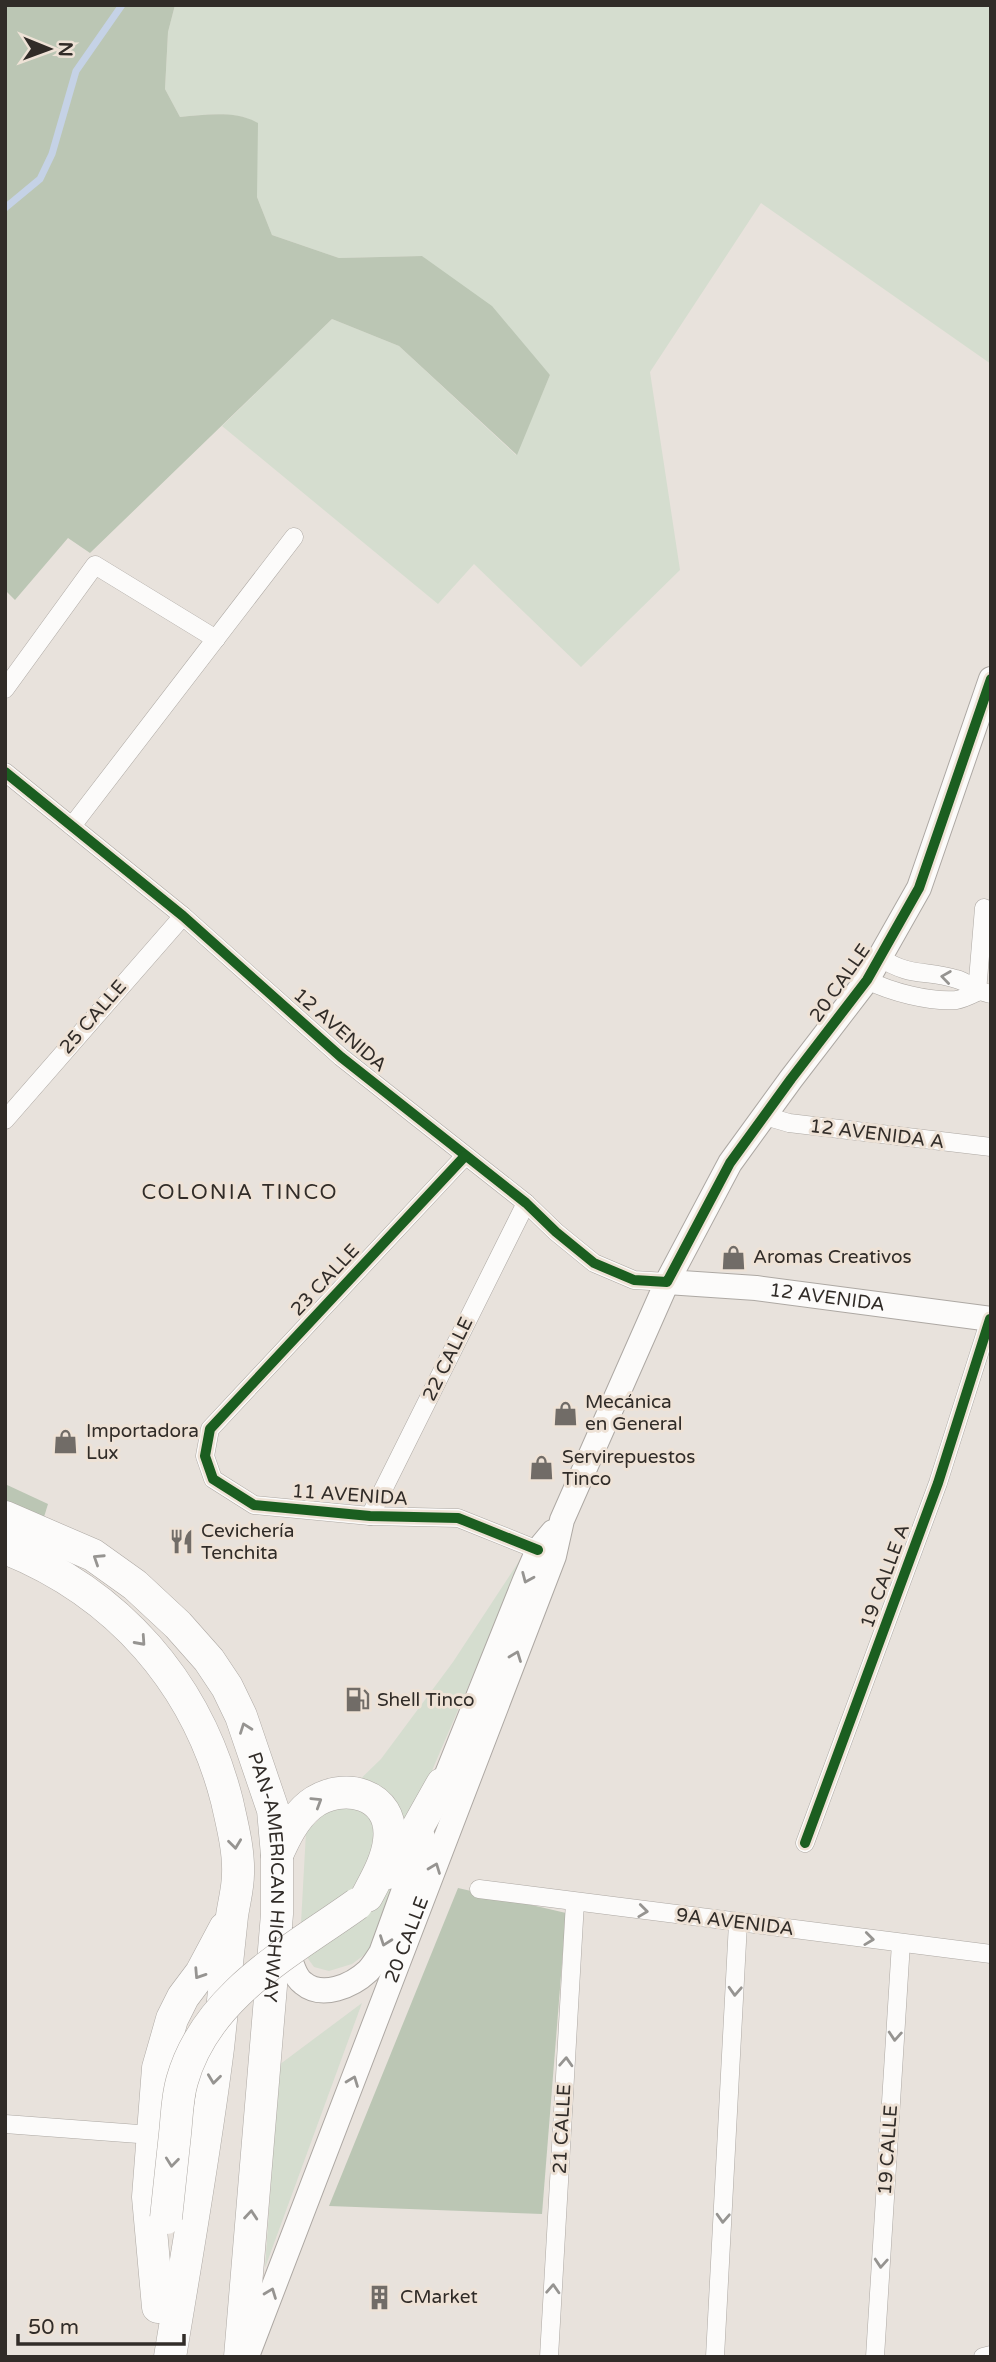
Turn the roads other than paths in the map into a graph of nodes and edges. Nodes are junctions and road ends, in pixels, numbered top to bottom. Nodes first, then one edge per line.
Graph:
1 (294, 537) dead end
2 (216, 639) junction
3 (991, 680) edge
4 (5, 688) edge
5 (5, 772) edge
6 (72, 826) junction
7 (984, 908) dead end
8 (183, 916) junction
9 (881, 958) junction
10 (867, 981) junction
11 (984, 993) edge
12 (765, 1116) junction
13 (5, 1120) edge
14 (991, 1147) edge
15 (465, 1156) junction
16 (526, 1203) junction
17 (667, 1282) junction
18 (990, 1319) edge
19 (209, 1429) joint
20 (370, 1516) junction
21 (5, 1517) edge
22 (562, 1520) junction
23 (5, 1548) edge
24 (538, 1550) junction
25 (442, 1784) junction
26 (805, 1843) dead end
27 (277, 1855) junction
28 (479, 1889) dead end
29 (362, 1900) junction
30 (575, 1902) junction
31 (232, 1914) junction
32 (276, 1914) junction
33 (738, 1923) junction
34 (901, 1943) junction
35 (991, 1954) edge
36 (5, 2124) edge
37 (152, 2135) junction
38 (158, 2308) junction
39 (991, 2355) edge
40 (168, 2357) edge
41 (240, 2357) edge
42 (247, 2357) edge
43 (548, 2357) edge
44 (715, 2357) edge
45 (875, 2357) edge
46 (983, 2357) edge

1 - 2 street
2 - 4 street
2 - 6 street
3 - 9 main road, 20 CALLE
5 - 6 street, 12 AVENIDA
6 - 8 street, 12 AVENIDA
7 - 11 street
8 - 13 street, 25 CALLE
8 - 15 street, 12 AVENIDA
9 - 10 main road, 20 CALLE
11 -> 9 street
10 - 11 street
10 - 12 main road, 20 CALLE
12 - 14 street, 12 AVENIDA A
12 - 17 main road, 20 CALLE
15 - 16 street, 12 AVENIDA
15 - 19 street, 23 CALLE
16 - 17 street, 12 AVENIDA
16 - 20 street, 22 CALLE
17 - 18 main road, 12 AVENIDA
17 - 22 main road, 20 CALLE
18 - 26 street, 19 CALLE A
19 - 20 street, 11 AVENIDA
20 - 24 street, 11 AVENIDA
27 -> 21 highway, PAN-AMERICAN HIGHWAY
22 - 24 main road, 20 CALLE
42 -> 22 main road, 20 CALLE
23 -> 31 highway, PAN-AMERICAN HIGHWAY
24 -> 25 main road, 20 CALLE
25 - 29 highway
25 -> 32 main road, 20 CALLE
27 -> 29 highway
27 - 32 highway, PAN-AMERICAN HIGHWAY
28 - 30 street, 9A AVENIDA
29 -> 38 highway, bridge
30 -> 33 street, 9A AVENIDA
43 -> 30 street, 21 CALLE
31 -> 37 highway
31 -> 40 highway, PAN-AMERICAN HIGHWAY
41 -> 32 highway, PAN-AMERICAN HIGHWAY
33 -> 34 street, 9A AVENIDA
33 -> 44 street
34 - 35 street, 9A AVENIDA
34 -> 45 street, 19 CALLE
36 - 37 street
37 - 38 highway
38 - 40 highway
39 - 46 street

